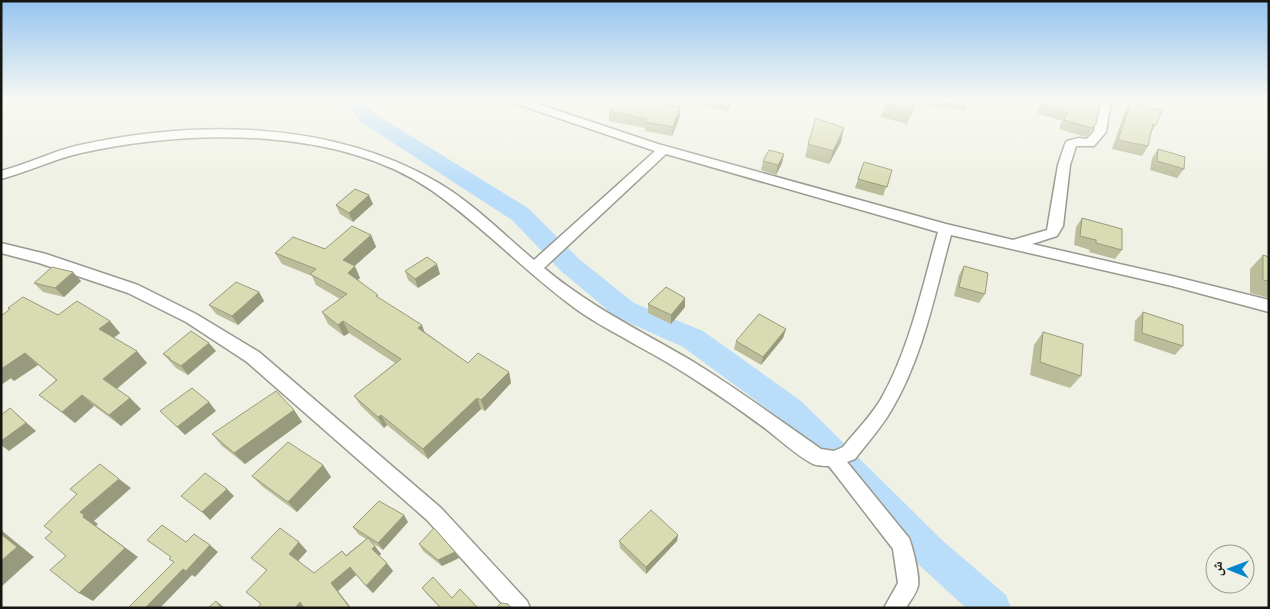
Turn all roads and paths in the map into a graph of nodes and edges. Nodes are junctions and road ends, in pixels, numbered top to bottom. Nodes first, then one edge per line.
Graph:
1 (596, 128) edge
2 (1101, 128) edge
3 (664, 150) junction
4 (1, 175) edge
5 (946, 229) junction
6 (1014, 245) junction
7 (1, 248) edge
8 (534, 269) junction
9 (1269, 306) edge
10 (834, 459) junction
11 (520, 608) edge
12 (894, 608) edge

1 - 3 street
2 - 6 street
3 - 5 street
3 - 8 street
4 - 8 street
5 - 6 street
5 - 10 street
6 - 9 street
7 - 11 street
8 - 10 street
10 - 12 street

